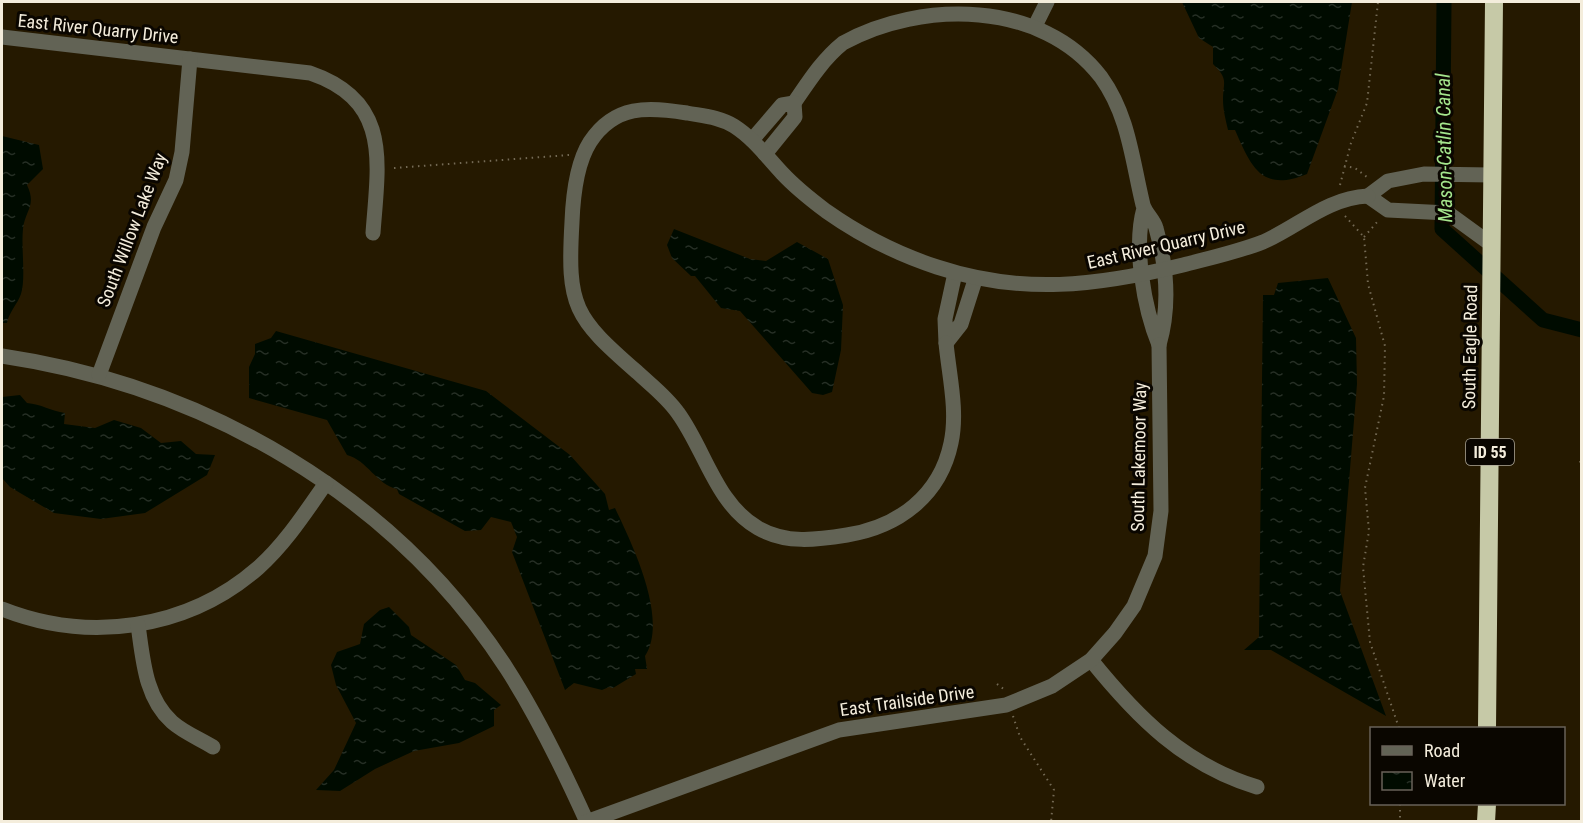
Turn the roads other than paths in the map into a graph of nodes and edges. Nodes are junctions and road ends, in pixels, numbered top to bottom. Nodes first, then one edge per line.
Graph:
1 (1047, 2) edge
2 (1494, 2) edge
3 (1037, 22) junction
4 (2, 38) edge
5 (190, 59) junction
6 (794, 102) junction
7 (752, 140) junction
8 (765, 154) junction
9 (1492, 175) junction
10 (1368, 196) junction
11 (1144, 208) junction
12 (373, 233) dead end
13 (1492, 245) junction
14 (1164, 269) junction
15 (955, 273) junction
16 (1143, 274) junction
17 (975, 280) junction
18 (946, 343) junction
19 (1159, 345) junction
20 (2, 356) edge
21 (99, 375) junction
22 (326, 483) junction
23 (1136, 602) joint
24 (2, 609) edge
25 (138, 625) junction
26 (1091, 660) junction
27 (1487, 727) edge
28 (213, 747) dead end
29 (1257, 787) dead end
30 (1487, 805) edge
31 (587, 821) edge
32 (1486, 822) edge

1 - 3 street
2 - 9 highway, South Eagle Road / ID 55
3 - 6 street, South Lakemoor Way
3 - 11 street, South Lakemoor Way
4 - 5 street, East River Quarry Drive
5 - 12 street, East River Quarry Drive
5 - 21 street, South Willow Lake Way
6 - 7 street, South Lakemoor Way
6 - 8 street, South Lakemoor Way
7 - 8 street, East River Quarry Drive
7 - 18 street, East River Quarry Drive
8 - 15 street, East River Quarry Drive
9 - 10 street, East River Quarry Drive
9 - 13 highway, South Eagle Road / ID 55
10 - 13 street
10 - 14 street, East River Quarry Drive
11 - 14 street, South Lakemoor Way
11 - 16 street, South Lakemoor Way
13 - 27 highway, South Eagle Road / ID 55
14 - 16 street, East River Quarry Drive
14 - 19 street, South Lakemoor Way
15 - 17 street, East River Quarry Drive
15 - 18 street, East River Quarry Drive
16 - 17 street, East River Quarry Drive
16 - 19 street, South Lakemoor Way
17 - 18 street
19 - 23 street, South Lakemoor Way
20 - 21 street
21 - 22 street
22 - 25 street
22 - 31 street
23 - 26 street, East Trailside Drive
24 - 25 street
25 - 28 street
26 - 29 street
26 - 31 street, East Trailside Drive
30 - 32 highway

